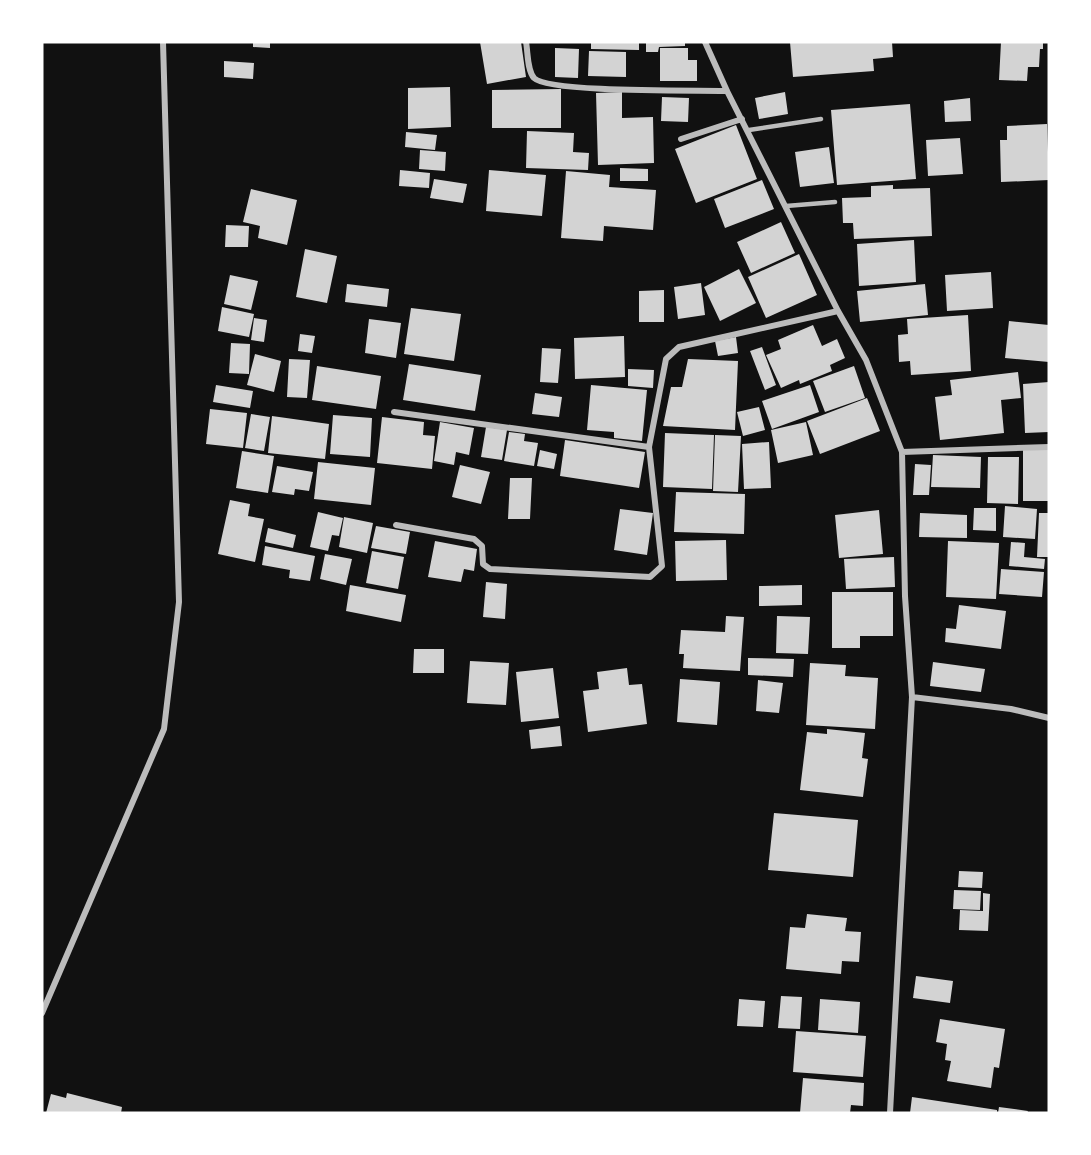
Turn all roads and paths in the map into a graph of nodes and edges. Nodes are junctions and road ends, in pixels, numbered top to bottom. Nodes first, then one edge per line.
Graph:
1 (163, 42) edge
2 (526, 42) edge
3 (705, 42) edge
4 (727, 90) junction
5 (742, 118) junction
6 (821, 119) dead end
7 (749, 130) junction
8 (681, 139) dead end
9 (835, 202) dead end
10 (786, 206) junction
11 (838, 311) junction
12 (394, 412) dead end
13 (649, 447) junction
14 (1049, 447) edge
15 (902, 452) junction
16 (396, 525) dead end
17 (912, 697) junction
18 (1049, 718) edge
19 (42, 1013) edge
20 (890, 1113) edge

1 - 19 street
2 - 4 street
3 - 4 street
4 - 5 street
5 - 7 street
5 - 8 street
6 - 7 lane
7 - 10 street
9 - 10 lane
10 - 11 street
11 - 13 street
11 - 15 street
12 - 13 street
13 - 16 street
14 - 15 street
15 - 17 street
17 - 18 street
17 - 20 street

